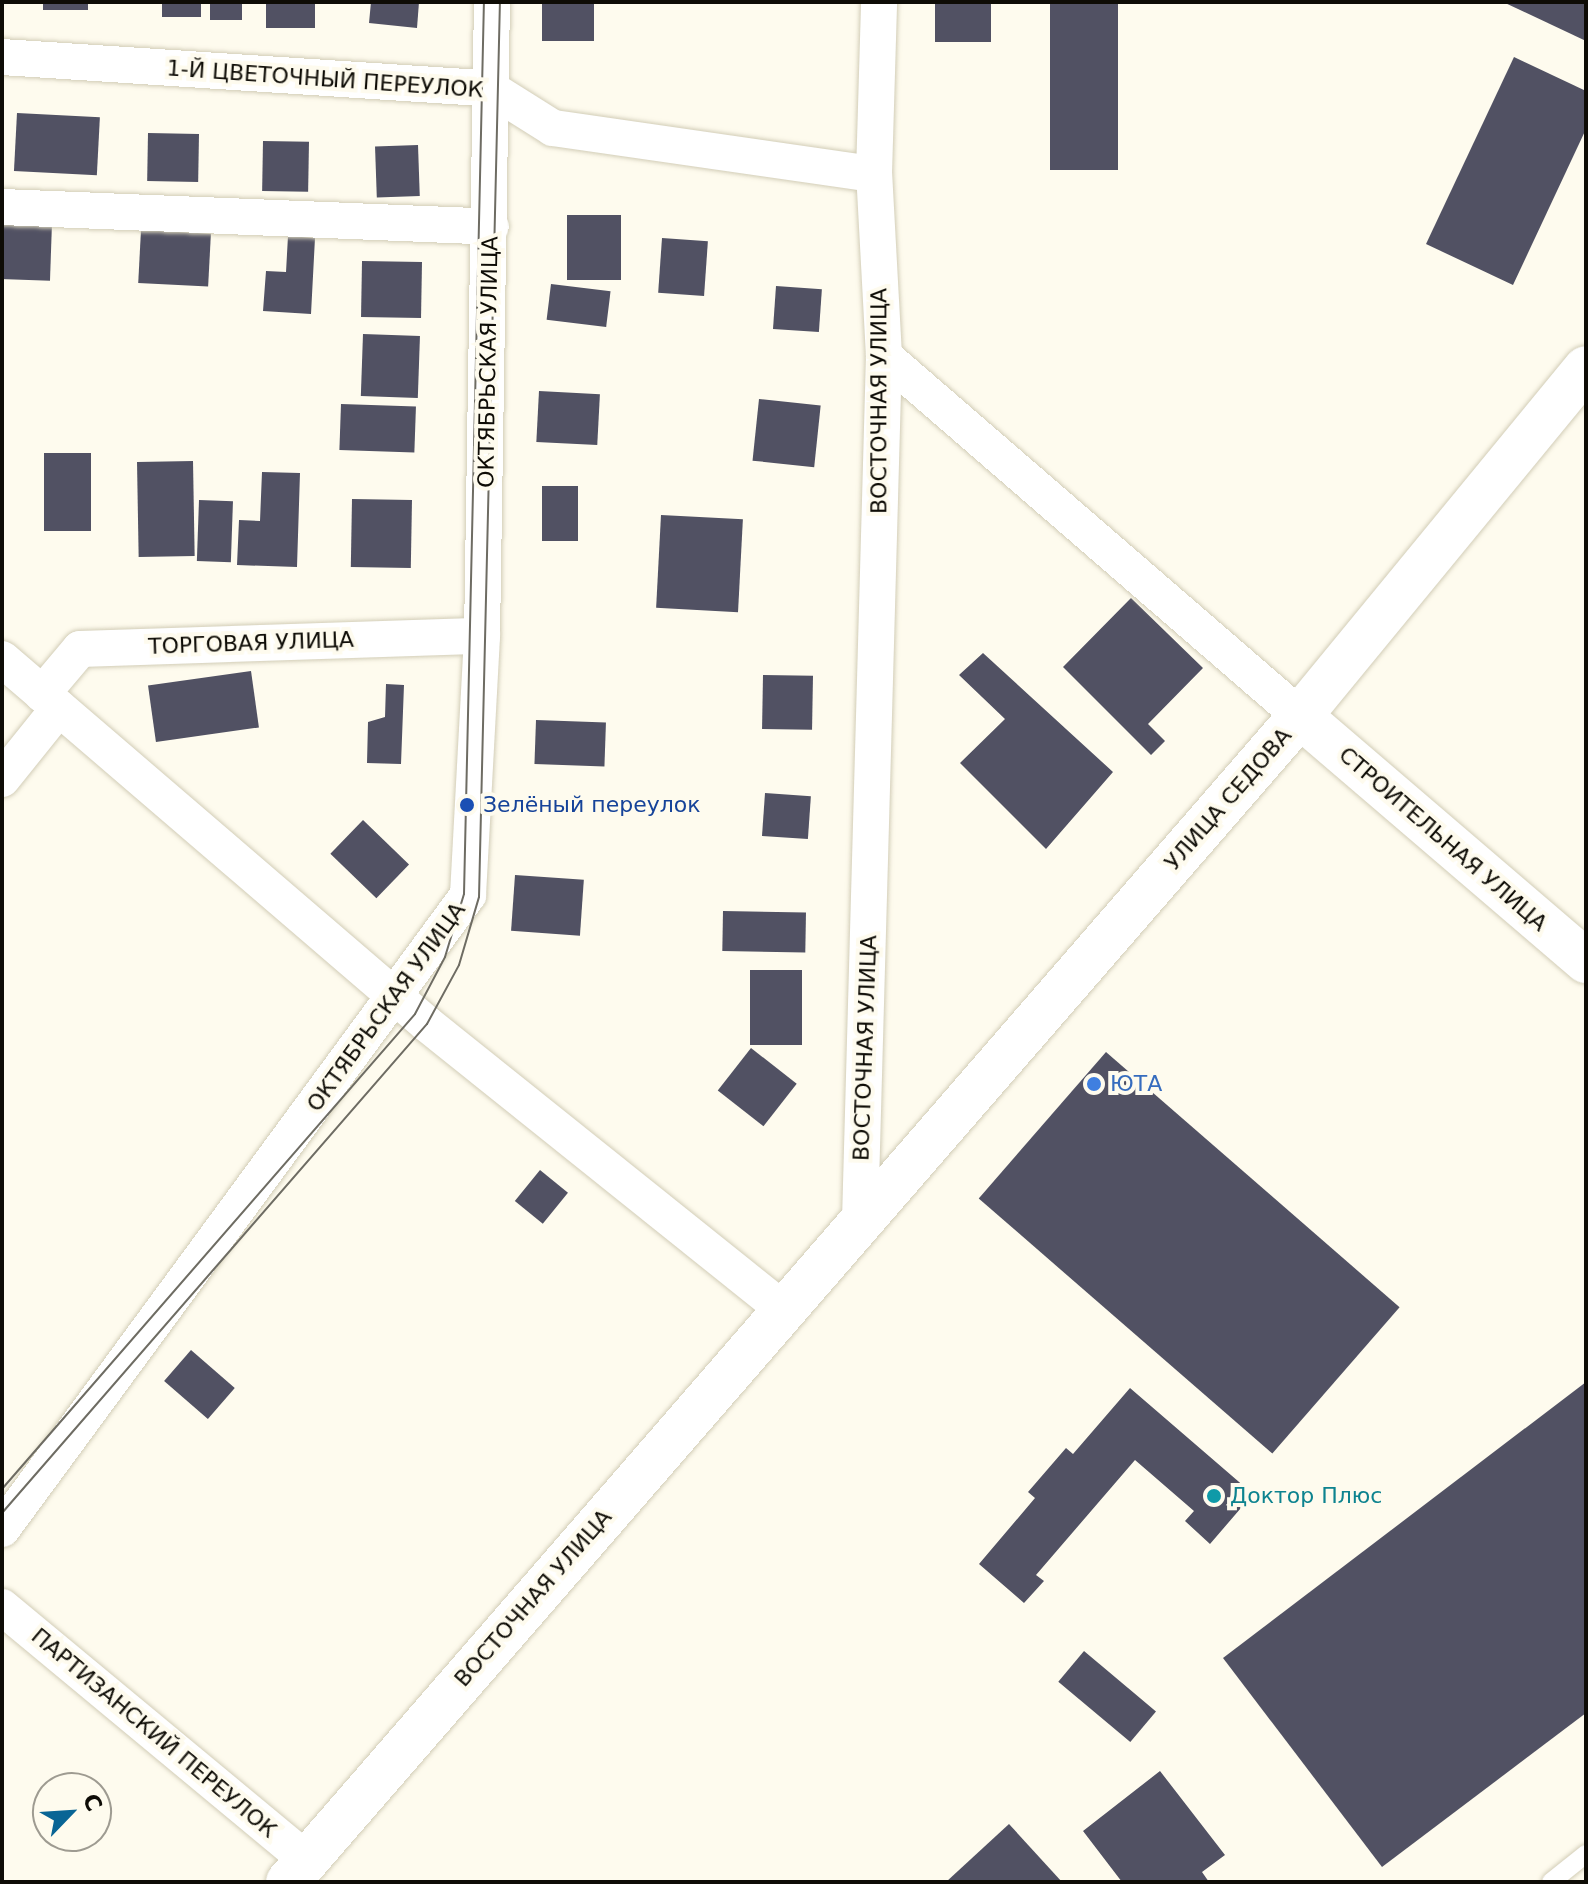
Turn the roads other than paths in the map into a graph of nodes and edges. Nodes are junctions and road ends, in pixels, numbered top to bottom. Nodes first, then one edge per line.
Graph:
1 (492, 2) edge
2 (879, 2) edge
3 (2, 57) edge
4 (491, 89) junction
5 (874, 174) junction
6 (2, 207) edge
7 (491, 227) junction
8 (884, 356) junction
9 (1586, 368) edge
10 (482, 636) junction
11 (2, 659) edge
12 (50, 701) junction
13 (1300, 716) junction
14 (2, 779) edge
15 (1586, 961) edge
16 (394, 996) junction
17 (860, 1220) junction
18 (785, 1311) junction
19 (2, 1529) edge
20 (2, 1607) edge
21 (1586, 1854) edge
22 (297, 1871) edge
23 (1551, 1882) edge

1 - 4 street, ОКТЯБРЬСКАЯ УЛИЦА
2 - 5 street, ВОСТОЧНАЯ УЛИЦА
3 - 4 street, 1-Й ЦВЕТОЧНЫЙ ПЕРЕУЛОК
4 - 5 street, 1-Й ЦВЕТОЧНЫЙ ПЕРЕУЛОК
4 - 7 street, ОКТЯБРЬСКАЯ УЛИЦА
5 - 8 street, ВОСТОЧНАЯ УЛИЦА
6 - 7 street
7 - 10 street, ОКТЯБРЬСКАЯ УЛИЦА
8 - 13 street
8 - 17 street, ВОСТОЧНАЯ УЛИЦА
9 - 13 main road, УЛИЦА СЕДОВА
10 - 12 street, ТОРГОВАЯ УЛИЦА
10 - 16 street, ОКТЯБРЬСКАЯ УЛИЦА
11 - 12 street
12 - 14 street, ТОРГОВАЯ УЛИЦА
12 - 16 street
13 - 15 main road, СТРОИТЕЛЬНАЯ УЛИЦА
13 - 17 main road, УЛИЦА СЕДОВА
16 - 18 street
16 - 19 street, ОКТЯБРЬСКАЯ УЛИЦА
17 - 18 main road, ВОСТОЧНАЯ УЛИЦА
18 - 22 main road, ВОСТОЧНАЯ УЛИЦА
20 - 22 street, ПАРТИЗАНСКИЙ ПЕРЕУЛОК
21 - 23 lane

